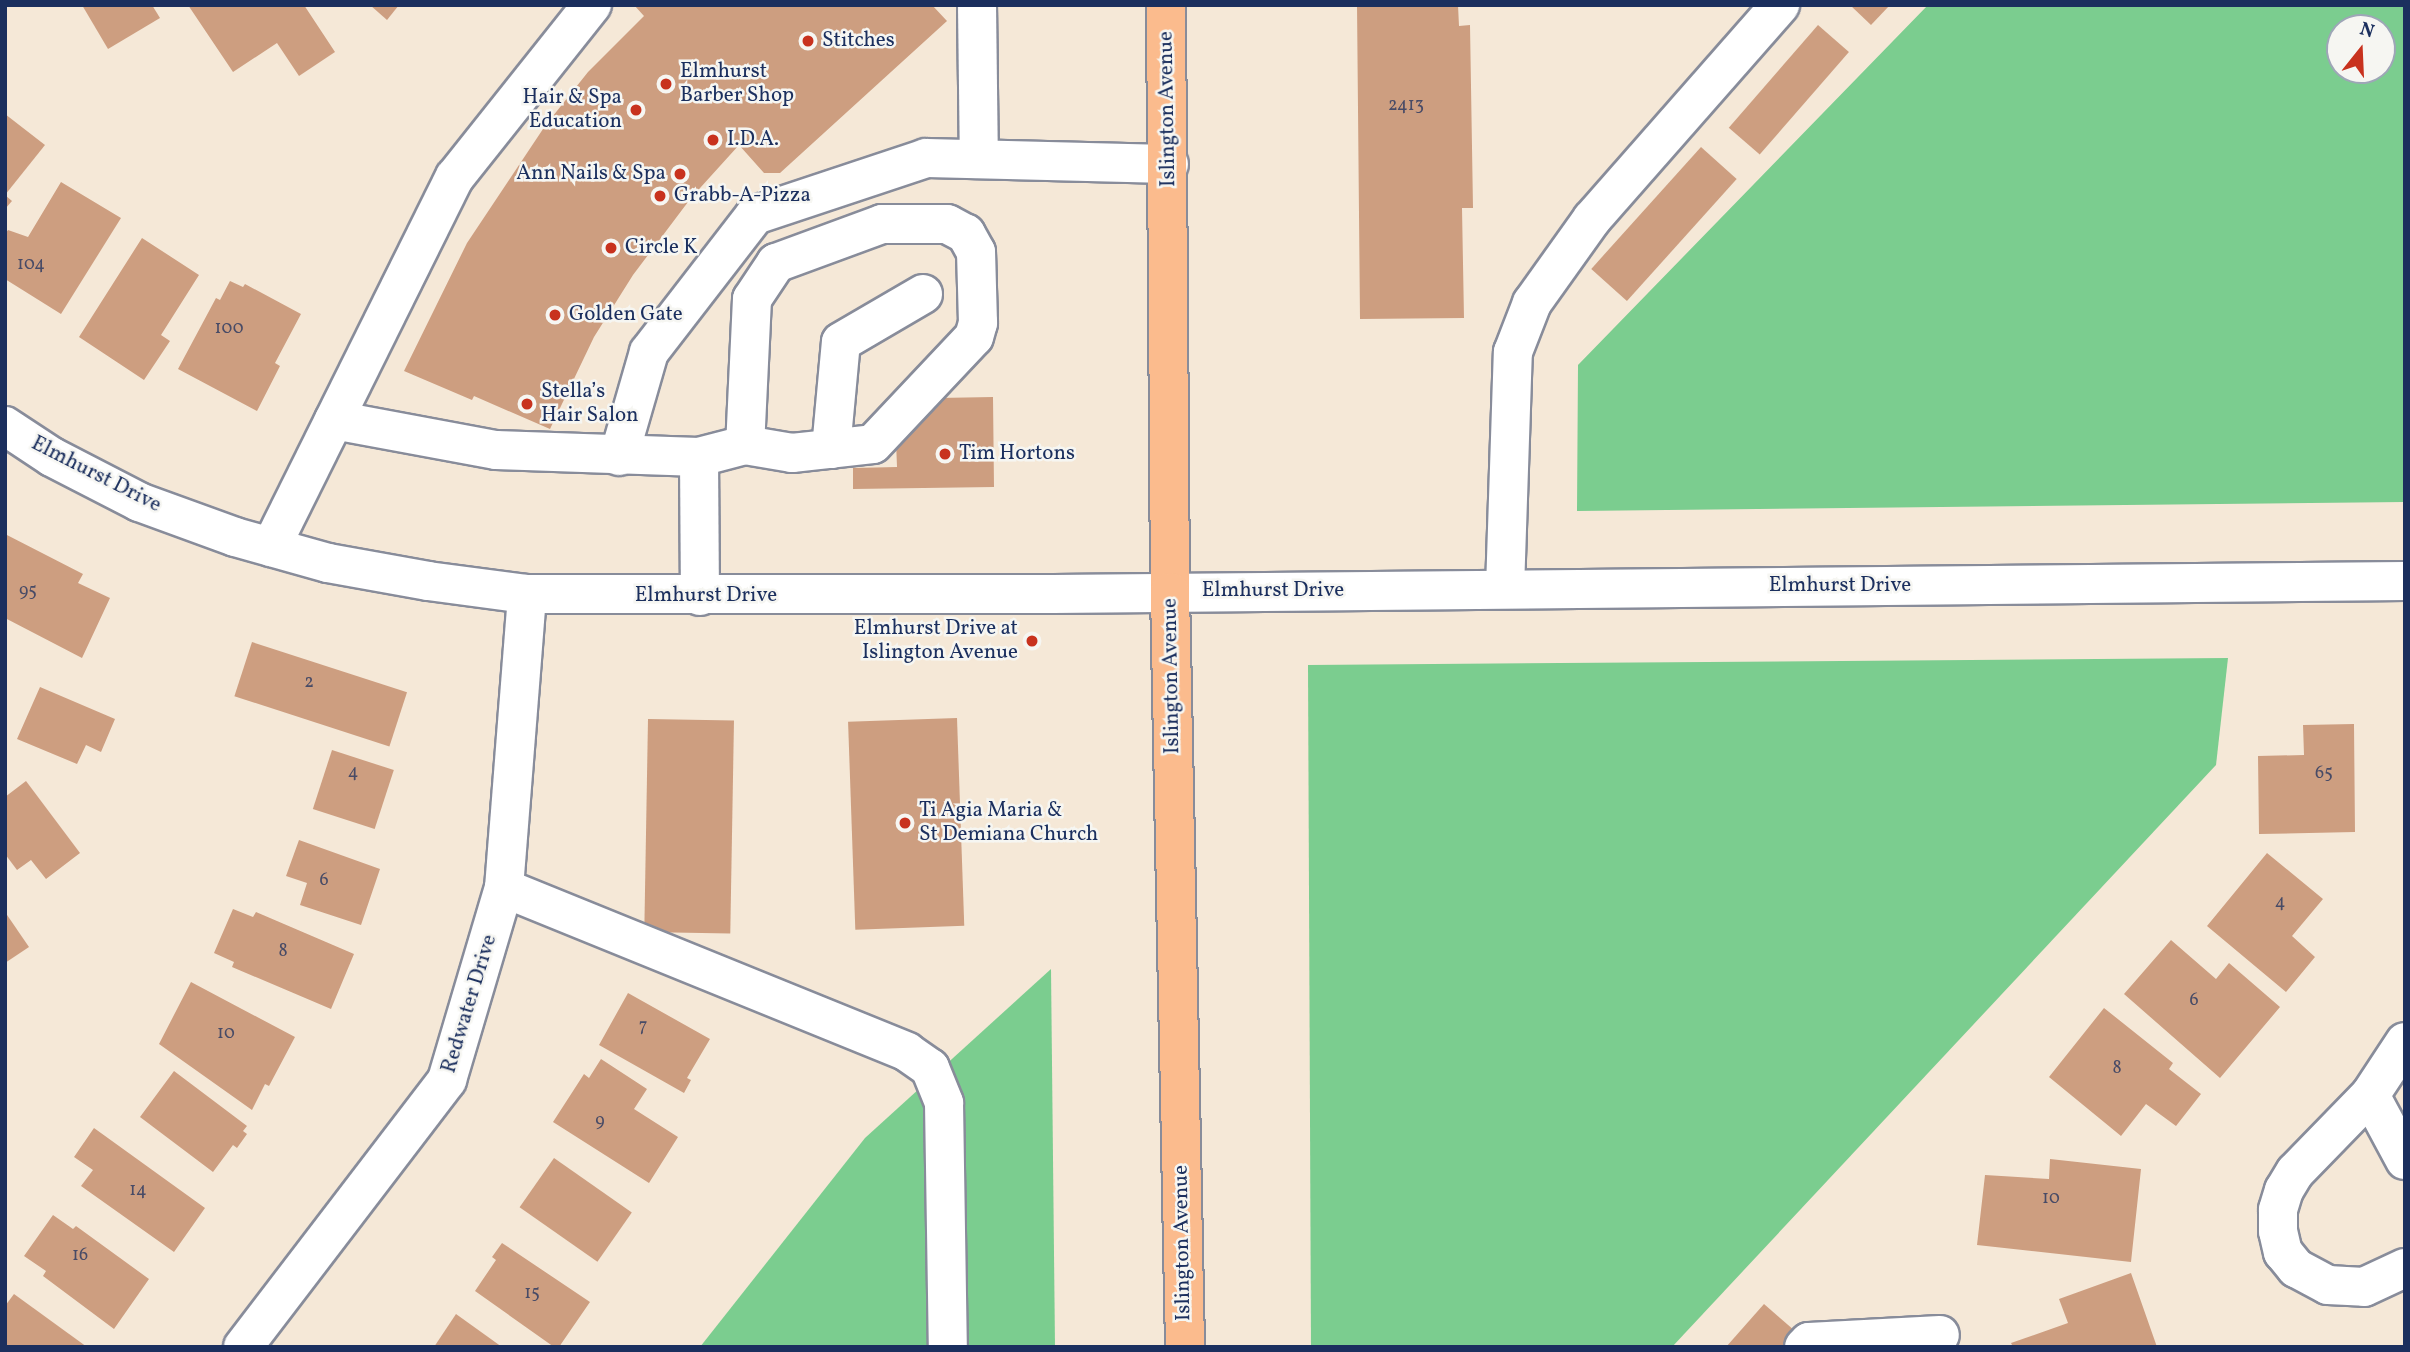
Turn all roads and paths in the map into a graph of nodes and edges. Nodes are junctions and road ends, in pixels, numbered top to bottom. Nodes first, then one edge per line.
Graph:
1 (592, 5) edge
2 (976, 5) edge
3 (1166, 5) edge
4 (1780, 5) edge
5 (979, 159) junction
6 (1169, 164) junction
7 (923, 294) dead end
8 (334, 420) junction
9 (5, 426) edge
10 (746, 445) junction
11 (831, 449) junction
12 (619, 456) junction
13 (699, 457) junction
14 (271, 547) junction
15 (2405, 581) edge
16 (1505, 589) junction
17 (1170, 592) junction
18 (527, 594) junction
19 (700, 596) junction
20 (504, 888) junction
21 (2405, 1042) edge
22 (2370, 1095) junction
23 (2405, 1160) edge
24 (2405, 1268) edge
25 (1940, 1335) dead end
26 (243, 1347) edge
27 (948, 1347) edge
28 (1185, 1347) edge
29 (1804, 1347) edge

1 - 8 street
2 - 5 street
3 - 6 main road, Islington Avenue
4 - 16 street
5 - 6 street
5 - 12 street
6 - 17 main road, Islington Avenue
7 - 11 street
8 - 12 street
8 - 14 street
9 - 14 street, Elmhurst Drive
10 - 11 street
10 - 11 street
10 - 13 street
12 - 13 street
13 - 19 street
14 - 18 street, Elmhurst Drive
15 - 16 street, Elmhurst Drive
16 - 17 street, Elmhurst Drive
17 - 19 street, Elmhurst Drive
17 - 28 main road, Islington Avenue
18 - 19 street, Elmhurst Drive
18 - 20 street, Redwater Drive
20 - 26 street, Redwater Drive
20 - 27 street
21 - 22 street
22 - 23 street
22 - 24 street
25 - 29 street

